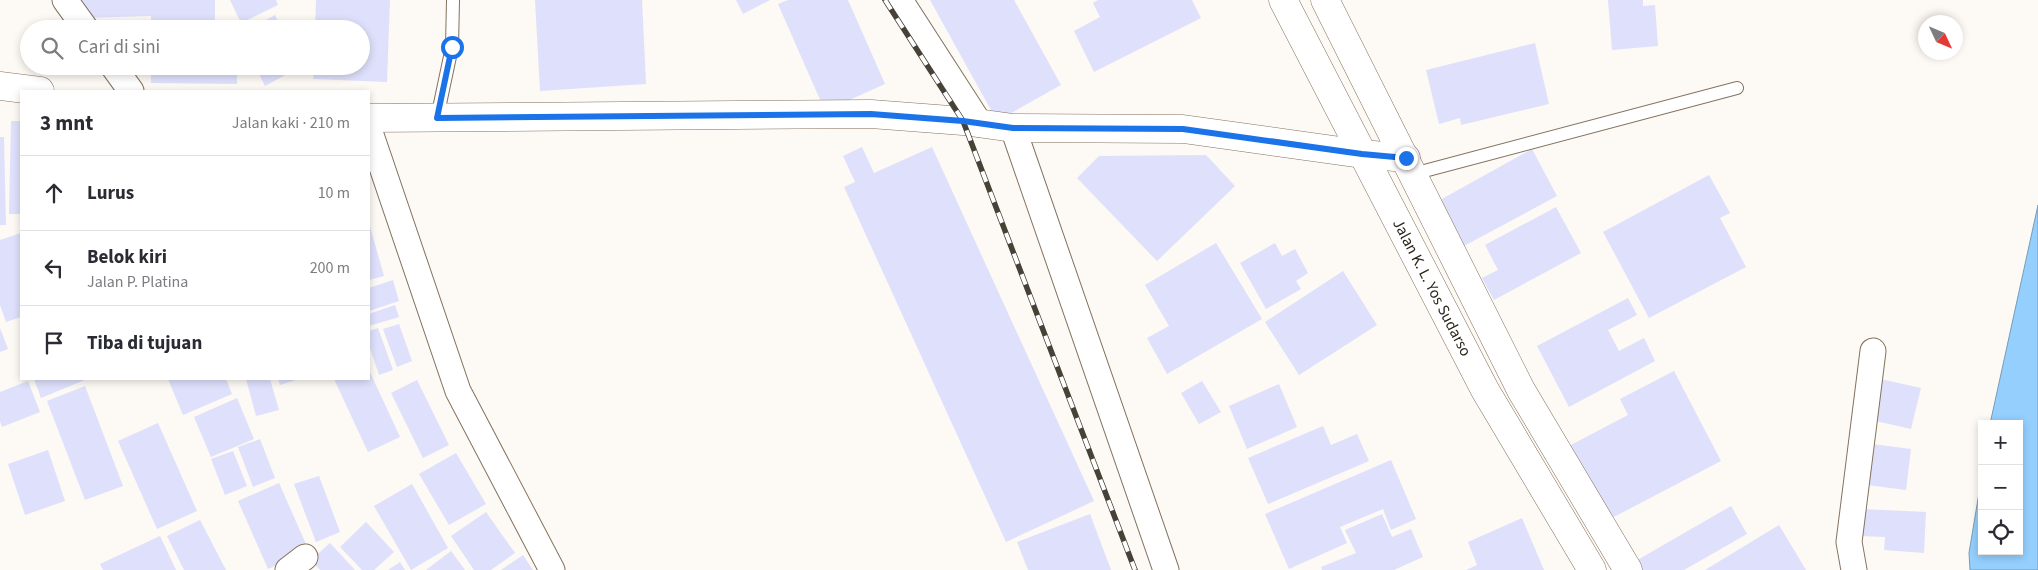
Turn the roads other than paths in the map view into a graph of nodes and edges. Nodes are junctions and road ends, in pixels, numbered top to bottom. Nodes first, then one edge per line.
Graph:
1 (65, 0) edge
2 (453, 0) edge
3 (900, 0) edge
4 (1283, 0) edge
5 (1325, 0) edge
6 (79, 20) edge
7 (119, 75) edge
8 (0, 86) edge
9 (1737, 88) dead end
10 (32, 90) edge
11 (130, 90) edge
12 (370, 118) edge
13 (437, 118) junction
14 (980, 124) junction
15 (1013, 128) junction
16 (370, 132) edge
17 (1362, 154) junction
18 (1410, 166) junction
19 (1874, 351) dead end
20 (552, 570) edge
21 (1166, 570) edge
22 (1592, 570) edge
23 (1628, 570) edge
24 (1854, 570) edge

1 - 6 street
2 - 13 lane
3 - 14 street
4 - 17 main road, Jalan K. L. Yos Sudarso
5 - 18 main road, Jalan K. L. Yos Sudarso
7 - 11 street
8 - 10 main road
9 - 18 lane
12 - 13 main road
13 - 14 main road
14 - 15 main road
15 - 17 main road
15 - 21 street
16 - 20 street
17 - 18 main road
17 - 22 main road, Jalan K. L. Yos Sudarso
18 - 23 main road, Jalan K. L. Yos Sudarso
19 - 24 street

